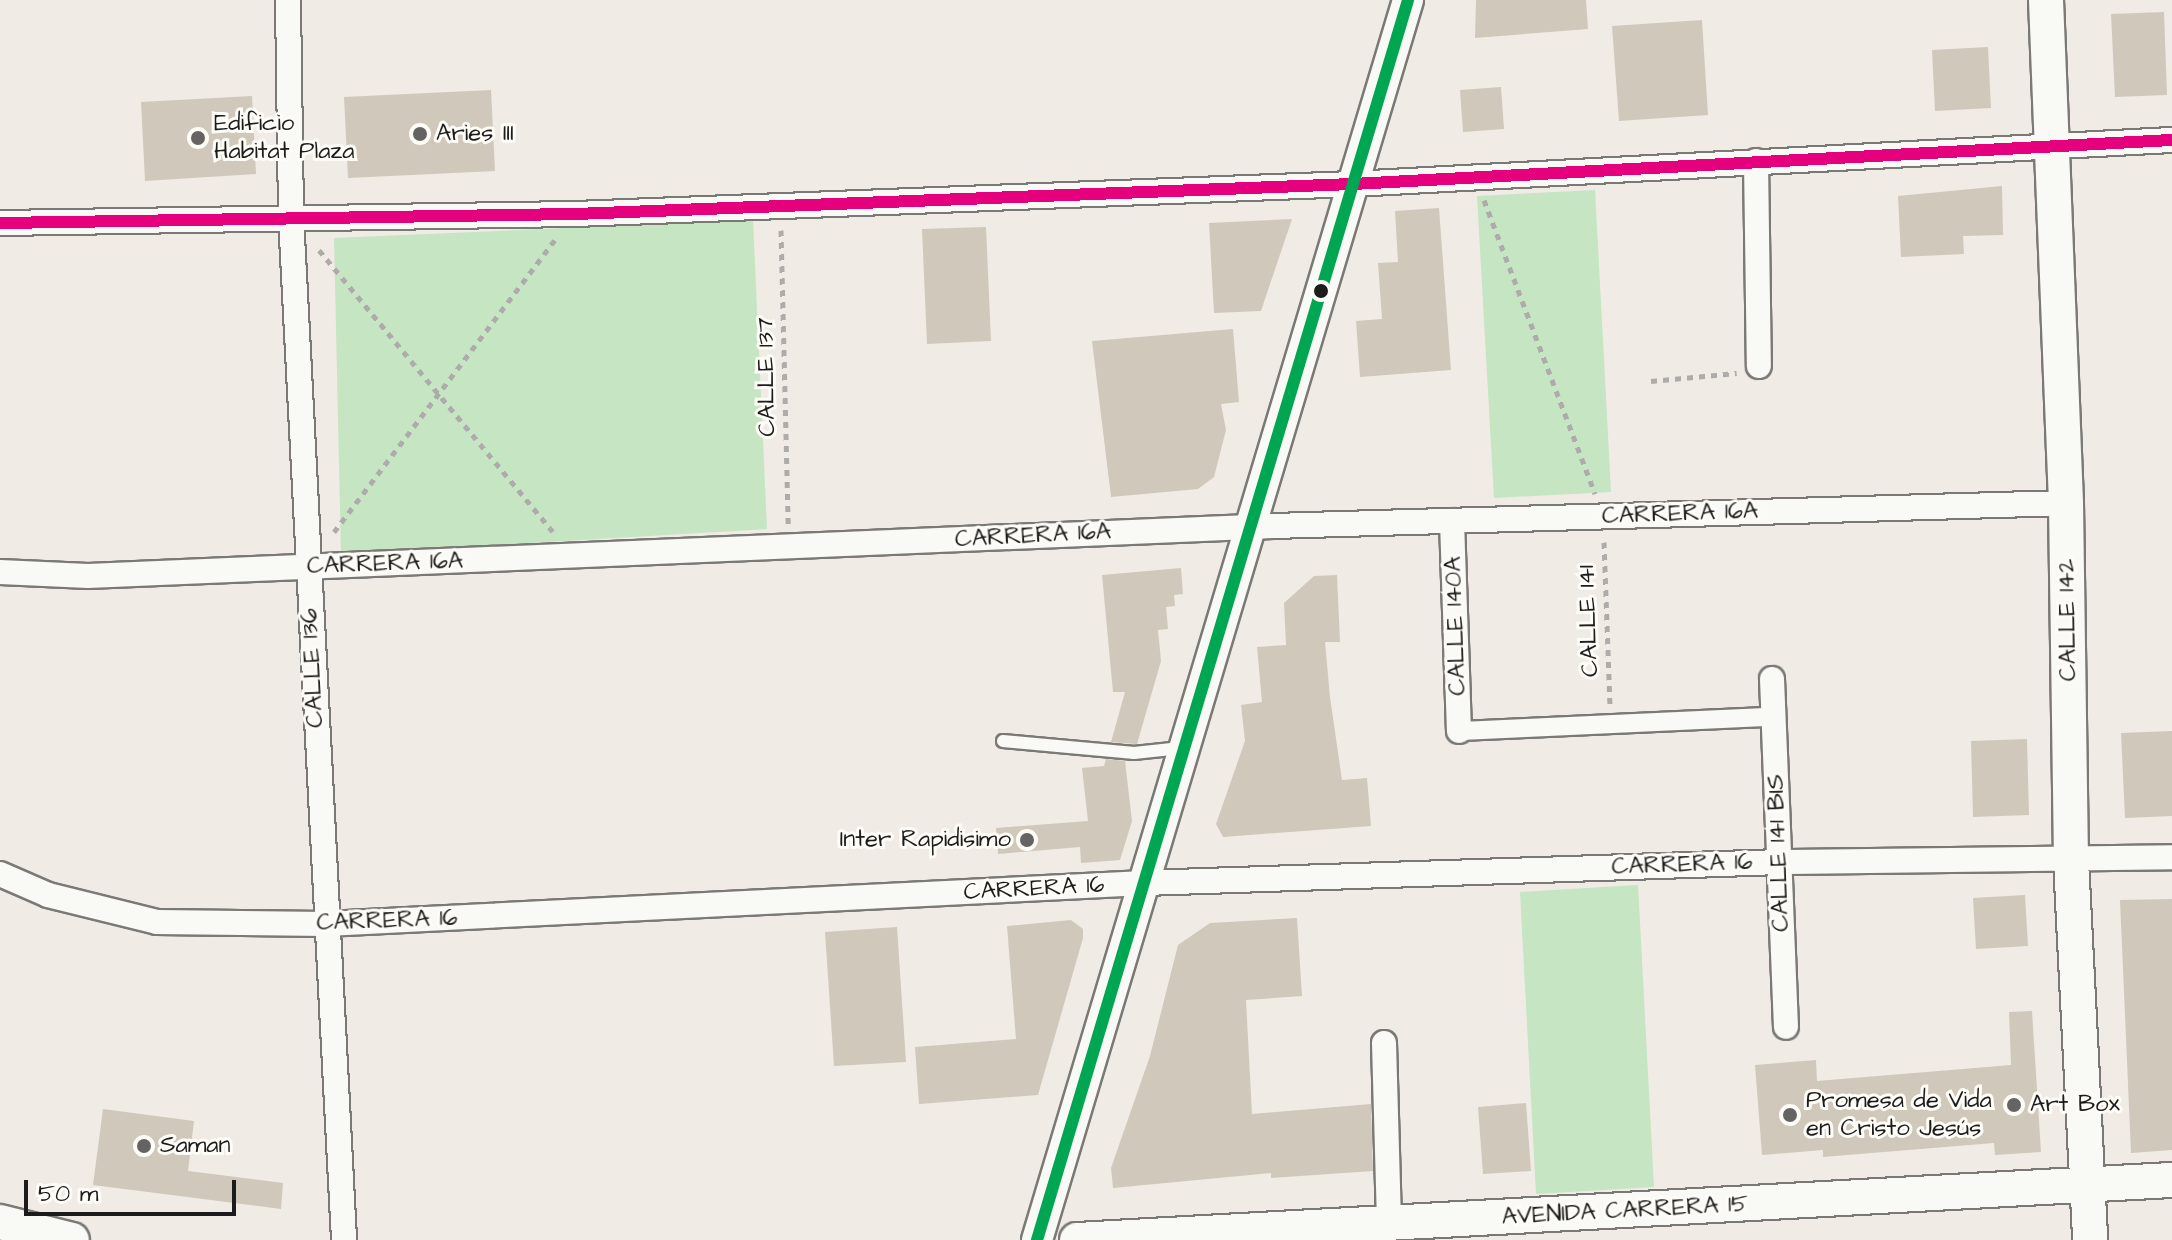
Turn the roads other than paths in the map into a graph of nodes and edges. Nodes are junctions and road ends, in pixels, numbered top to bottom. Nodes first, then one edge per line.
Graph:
1 (288, 0) edge
2 (1408, 0) edge
3 (2046, 0) edge
4 (2172, 140) edge
5 (2051, 147) junction
6 (1756, 161) junction
7 (1353, 184) junction
8 (291, 217) junction
9 (0, 223) edge
10 (1759, 366) road end
11 (2066, 503) junction
12 (1452, 521) junction
13 (1251, 527) junction
14 (308, 567) junction
15 (0, 572) edge
16 (1772, 679) dead end
17 (1773, 717) junction
18 (1459, 731) joint
19 (1003, 741) dead end
20 (1185, 748) junction
21 (2172, 857) edge
22 (2071, 861) junction
23 (1780, 862) junction
24 (0, 874) edge
25 (1144, 883) junction
26 (326, 924) junction
27 (1786, 1027) dead end
28 (1384, 1043) dead end
29 (2172, 1180) edge
30 (2088, 1194) junction
31 (0, 1222) edge
32 (1389, 1223) junction
33 (72, 1240) edge
34 (344, 1240) edge
35 (1037, 1240) edge
36 (1077, 1240) edge
37 (2090, 1240) edge

1 - 8 street, CALLE 136
2 - 7 street
3 - 5 main road, CALLE 142
4 - 5 street
5 - 6 street
5 - 11 main road, CALLE 142
6 - 7 street
6 - 10 street
7 - 8 street
7 - 13 street
8 - 9 street
8 - 14 street, CALLE 136
11 - 12 street, CARRERA 16A
11 - 22 main road, CALLE 142
12 - 13 street, CARRERA 16A
12 - 18 street, CALLE 140A
13 - 14 street, CARRERA 16A
13 - 20 street
14 - 15 street, CARRERA 16A
14 - 26 street, CALLE 136
16 - 17 street, CALLE 141 BIS
17 - 18 street
17 - 23 street, CALLE 141 BIS
19 - 20 lane
20 - 25 street
21 - 22 street, CARRERA 16
22 - 23 street, CARRERA 16
22 - 30 main road, CALLE 142
23 - 25 street, CARRERA 16
23 - 27 street, CALLE 141 BIS
24 - 26 street, CARRERA 16
25 - 26 street, CARRERA 16
25 - 35 street
26 - 34 street, CALLE 136
28 - 32 street
29 - 30 main road, AVENIDA CARRERA 15
30 - 32 main road, AVENIDA CARRERA 15
30 - 37 main road, CALLE 142
31 - 33 main road
32 - 36 main road, AVENIDA CARRERA 15

